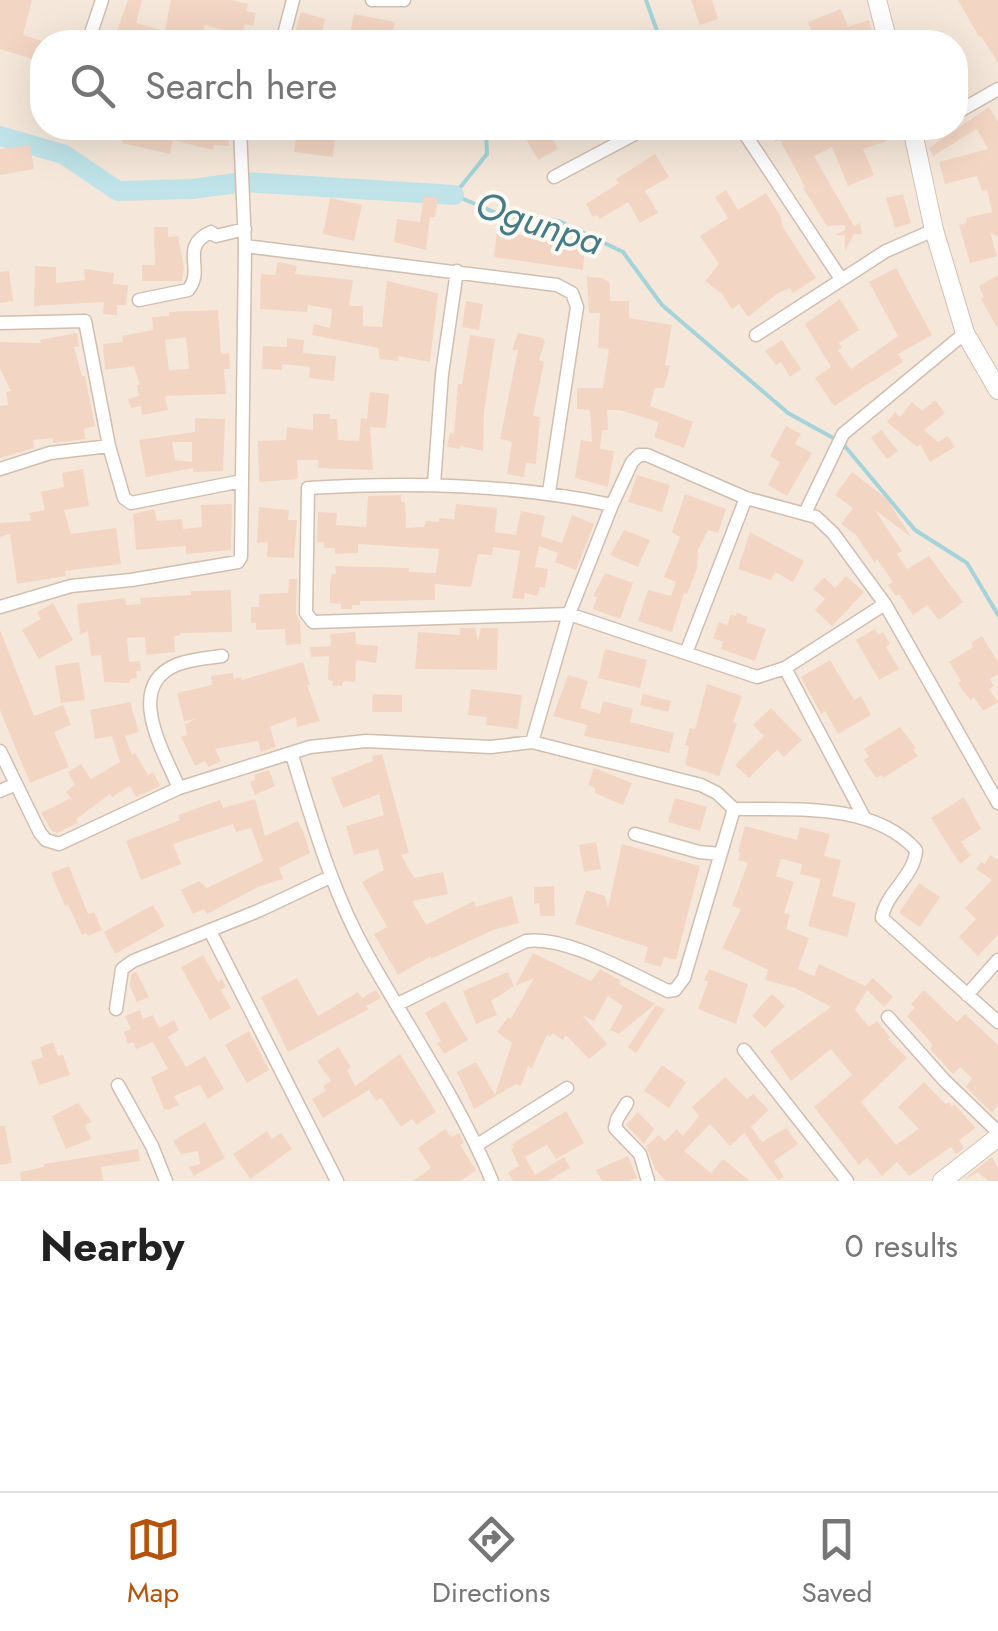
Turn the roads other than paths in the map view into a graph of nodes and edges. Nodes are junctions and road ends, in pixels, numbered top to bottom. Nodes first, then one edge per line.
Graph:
1 (102, 0) edge
2 (293, 0) edge
3 (372, 0) edge
4 (404, 0) edge
5 (877, 0) edge
6 (92, 30) edge
7 (285, 30) edge
8 (885, 30) edge
9 (996, 96) edge
10 (968, 108) edge
11 (240, 140) edge
12 (623, 140) edge
13 (749, 140) edge
14 (920, 140) edge
15 (554, 177) dead end
16 (244, 229) junction
17 (934, 230) junction
18 (245, 246) junction
19 (456, 271) junction
20 (841, 279) junction
21 (139, 300) dead end
22 (0, 323) edge
23 (965, 333) junction
24 (756, 335) dead end
25 (998, 390) edge
26 (108, 446) junction
27 (0, 470) edge
28 (242, 481) junction
29 (434, 484) junction
30 (549, 492) junction
31 (746, 498) junction
32 (612, 505) junction
33 (805, 513) junction
34 (885, 604) junction
35 (0, 607) edge
36 (568, 614) junction
37 (686, 654) junction
38 (222, 656) dead end
39 (785, 668) junction
40 (532, 742) junction
41 (0, 751) edge
42 (292, 755) junction
43 (16, 784) junction
44 (178, 788) junction
45 (0, 791) edge
46 (998, 803) edge
47 (734, 809) junction
48 (864, 818) junction
49 (635, 834) dead end
50 (720, 854) junction
51 (330, 877) junction
52 (210, 931) junction
53 (998, 960) edge
54 (967, 995) junction
55 (398, 1004) junction
56 (116, 1009) dead end
57 (888, 1017) dead end
58 (998, 1022) edge
59 (744, 1050) dead end
60 (118, 1085) dead end
61 (567, 1088) dead end
62 (628, 1103) dead end
63 (998, 1134) edge
64 (477, 1145) junction
65 (166, 1181) edge
66 (337, 1181) edge
67 (492, 1181) edge
68 (648, 1181) edge
69 (848, 1181) edge
70 (942, 1181) edge

1 - 6 street
2 - 7 street
3 - 4 street
5 - 8 street
9 - 10 street
11 - 16 street
12 - 15 street
13 - 20 street
14 - 17 street
16 - 18 street
16 - 21 street
17 - 20 street
17 - 23 street
18 - 19 street
18 - 28 street
19 - 29 street
19 - 30 street
20 - 24 street
22 - 26 street
23 - 25 street
23 - 33 street
26 - 27 street
26 - 28 street
28 - 35 street
29 - 30 street
29 - 36 street
30 - 32 street
31 - 32 street
31 - 33 street
31 - 37 street
32 - 36 street
33 - 34 street
34 - 39 street
34 - 46 street
36 - 37 street
36 - 40 street
37 - 39 street
38 - 44 street
39 - 48 street
40 - 42 street
40 - 47 street
41 - 43 street
42 - 44 street
42 - 51 street
43 - 44 street
43 - 45 street
47 - 48 street
47 - 50 street
48 - 54 street
49 - 50 street
50 - 55 street
51 - 52 street
51 - 55 street
52 - 56 street
52 - 66 street
53 - 54 street
54 - 58 street
55 - 64 street
57 - 63 street
59 - 69 street
60 - 65 street
61 - 64 street
62 - 68 street
63 - 70 street
64 - 67 street

